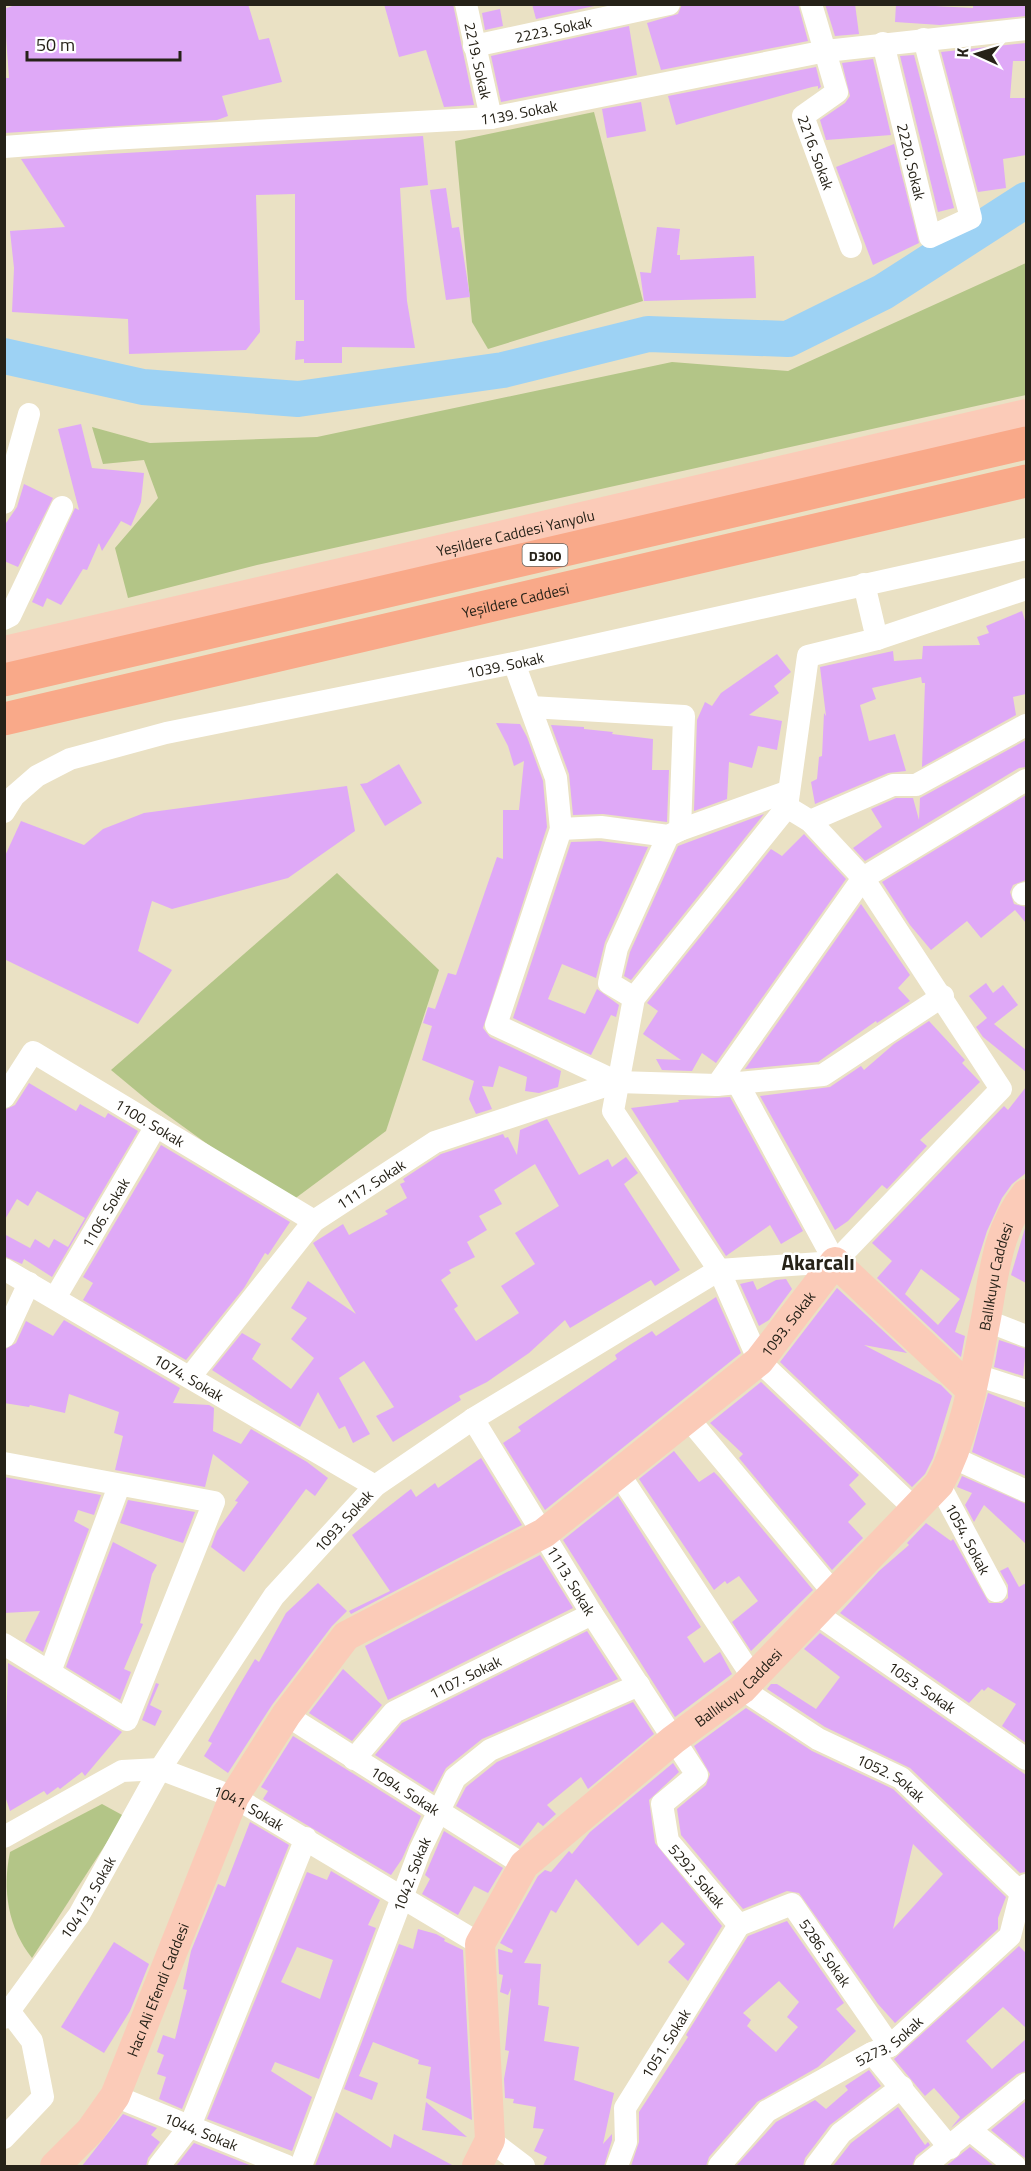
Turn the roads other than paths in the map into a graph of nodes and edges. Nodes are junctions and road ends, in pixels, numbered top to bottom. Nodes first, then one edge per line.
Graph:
1 (466, 4) edge
2 (669, 4) edge
3 (811, 4) edge
4 (1026, 29) edge
5 (924, 39) junction
6 (883, 43) junction
7 (474, 46) junction
8 (826, 51) junction
9 (491, 118) junction
10 (4, 147) edge
11 (851, 247) dead end
12 (29, 414) dead end
13 (1026, 414) edge
14 (1026, 443) edge
15 (1026, 481) edge
16 (4, 503) edge
17 (62, 507) dead end
18 (1026, 549) edge
19 (864, 584) junction
20 (1026, 589) edge
21 (7, 618) edge
22 (877, 639) junction
23 (34, 644) junction
24 (4, 651) edge
25 (514, 663) junction
26 (4, 680) edge
27 (531, 707) junction
28 (4, 719) edge
29 (1026, 725) edge
30 (1026, 780) edge
31 (788, 799) junction
32 (8, 801) edge
33 (810, 820) junction
34 (561, 829) junction
35 (674, 833) junction
36 (863, 878) junction
37 (943, 996) junction
38 (634, 998) junction
39 (617, 1082) junction
40 (727, 1084) junction
41 (4, 1097) edge
42 (156, 1126) junction
43 (1023, 1204) edge
44 (314, 1221) junction
45 (835, 1262) junction
46 (4, 1269) edge
47 (719, 1270) junction
48 (29, 1283) junction
49 (55, 1298) junction
50 (985, 1320) junction
51 (1026, 1336) edge
52 (4, 1337) edge
53 (759, 1361) junction
54 (190, 1377) junction
55 (972, 1381) junction
56 (1026, 1391) edge
57 (687, 1418) junction
58 (473, 1419) junction
59 (954, 1458) junction
60 (4, 1463) edge
61 (619, 1473) junction
62 (939, 1484) junction
63 (119, 1486) junction
64 (375, 1486) junction
65 (1026, 1491) edge
66 (916, 1510) junction
67 (544, 1533) junction
68 (996, 1591) dead end
69 (825, 1603) junction
70 (592, 1614) junction
71 (4, 1644) edge
72 (50, 1672) junction
73 (747, 1683) junction
74 (639, 1685) junction
75 (286, 1715) junction
76 (673, 1740) junction
77 (1026, 1759) edge
78 (354, 1760) junction
79 (160, 1769) junction
80 (234, 1797) junction
81 (438, 1812) junction
82 (4, 1837) edge
83 (306, 1838) junction
84 (525, 1865) junction
85 (1024, 1889) edge
86 (403, 1897) junction
87 (739, 1925) junction
88 (480, 1944) junction
89 (7, 2014) edge
90 (881, 2050) junction
91 (1026, 2084) edge
92 (902, 2087) junction
93 (116, 2096) junction
94 (190, 2126) junction
95 (970, 2130) junction
96 (4, 2138) edge
97 (950, 2148) junction
98 (483, 2153) edge
99 (55, 2166) edge
100 (159, 2166) edge
101 (287, 2166) edge
102 (301, 2166) edge
103 (524, 2166) edge
104 (617, 2166) edge
105 (719, 2166) edge
106 (816, 2166) edge
107 (925, 2166) edge
108 (1016, 2166) edge

1 - 7 street, 2219. Sokak
2 - 7 street, 2223. Sokak
3 - 8 street, 2216. Sokak
4 - 5 street, 1139. Sokak
5 - 6 street, 1139. Sokak
5 - 6 street, 2220. Sokak
6 - 8 street, 1139. Sokak
7 - 9 street, 2219. Sokak
8 - 9 street, 1139. Sokak
8 - 11 street, 2216. Sokak
9 - 10 street, 1139. Sokak
12 - 16 street
13 - 23 main road, Yeşildere Caddesi Yanyolu
14 - 26 highway, D300
15 - 28 highway, Yeşildere Caddesi
17 - 21 street
18 - 19 street, 1039. Sokak
19 - 22 street
19 - 25 street, 1039. Sokak
20 - 22 street
21 - 23 street
22 - 31 street
23 - 24 main road, Yeşildere Caddesi Yanyolu
25 - 27 street
25 - 32 street, 1039. Sokak
27 - 34 street
27 - 35 street
29 - 33 street
30 - 36 street
31 - 33 street
31 - 35 street
31 - 38 street
33 - 36 street
34 - 35 street
34 - 39 street
35 - 38 street
36 - 37 street
36 - 40 street
37 - 40 street
37 - 45 street
38 - 39 street
39 - 40 street
39 - 44 street, 1117. Sokak
39 - 47 street
40 - 45 street
41 - 42 street, 1100. Sokak
42 - 44 street, 1100. Sokak
42 - 49 street, 1106. Sokak
43 - 50 main road, Ballıkuyu Caddesi
44 - 54 street, 1117. Sokak
45 - 47 street, 1093. Sokak
45 - 53 main road, 1093. Sokak
45 - 55 main road
46 - 48 street, 1074. Sokak
47 - 53 street
47 - 58 street, 1093. Sokak
48 - 49 street, 1074. Sokak
48 - 52 street
49 - 54 street, 1074. Sokak
50 - 51 street
50 - 55 main road, Ballıkuyu Caddesi
53 - 57 main road, 1093. Sokak
53 - 66 street
54 - 64 street, 1074. Sokak
55 - 56 street
55 - 59 main road, Ballıkuyu Caddesi
57 - 61 main road, 1093. Sokak
57 - 69 street, 1053. Sokak
58 - 64 street, 1093. Sokak
58 - 67 street, 1113. Sokak
59 - 62 main road, Ballıkuyu Caddesi
59 - 65 street
60 - 63 street
61 - 67 main road, 1093. Sokak
61 - 73 street
62 - 66 main road, Ballıkuyu Caddesi
62 - 68 street, 1054. Sokak
63 - 72 street
63 - 72 street
64 - 79 street, 1093. Sokak
66 - 69 main road, Ballıkuyu Caddesi
67 - 70 street, 1113. Sokak
67 - 75 main road, 1093. Sokak
69 - 73 main road, Ballıkuyu Caddesi
69 - 77 street, 1053. Sokak
70 - 74 street, 1113. Sokak
70 - 78 street, 1107. Sokak
71 - 72 street
73 - 76 main road, Ballıkuyu Caddesi
73 - 85 street, 1052. Sokak
74 - 76 street, 1113. Sokak
74 - 81 street, 1042. Sokak
75 - 78 street, 1094. Sokak
75 - 80 main road, 1093. Sokak
76 - 84 main road, Ballıkuyu Caddesi
76 - 87 street, 5292. Sokak
78 - 81 street, 1094. Sokak
79 - 80 street, 1041. Sokak
79 - 82 street, 1041. Sokak
79 - 89 street, 1041/3. Sokak
80 - 83 street, 1041. Sokak
80 - 93 main road, Hacı Ali Efendi Caddesi
81 - 84 street, 1094. Sokak
81 - 86 street, 1042. Sokak
83 - 86 street, 1041. Sokak
83 - 94 street
84 - 88 main road, Ballıkuyu Caddesi
85 - 90 street, 5273. Sokak
86 - 88 street, 1041. Sokak
86 - 102 street, 1042. Sokak
87 - 90 street, 5286. Sokak
87 - 104 street, 1051. Sokak
88 - 98 main road
89 - 96 street
90 - 92 street
90 - 105 street, 5273. Sokak
91 - 95 street
92 - 97 street
92 - 106 street
93 - 94 street, 1044. Sokak
93 - 99 main road, Hacı Ali Efendi Caddesi
94 - 100 street
94 - 101 street, 1044. Sokak
95 - 97 street
95 - 108 street
97 - 107 street
98 - 103 street

